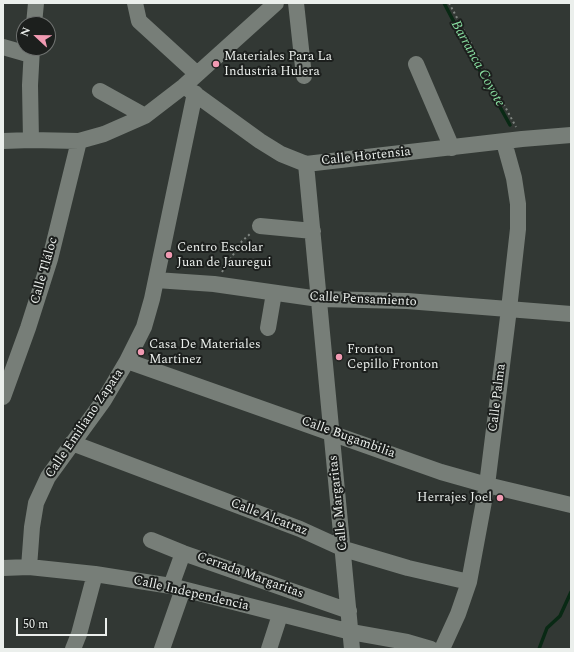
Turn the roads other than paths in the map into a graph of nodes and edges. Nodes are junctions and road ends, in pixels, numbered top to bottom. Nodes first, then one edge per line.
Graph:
1 (36, 3) edge
2 (135, 3) edge
3 (276, 3) edge
4 (296, 3) edge
5 (35, 16) edge
6 (3, 48) edge
7 (16, 49) edge
8 (32, 56) edge
9 (416, 64) dead end
10 (197, 74) junction
11 (304, 76) dead end
12 (190, 90) junction
13 (100, 91) dead end
14 (145, 116) junction
15 (571, 135) edge
16 (31, 140) junction
17 (3, 141) edge
18 (79, 141) junction
19 (504, 142) junction
20 (452, 148) junction
21 (306, 164) junction
22 (260, 226) road end
23 (313, 231) junction
24 (156, 280) junction
25 (274, 293) junction
26 (320, 299) junction
27 (509, 309) junction
28 (571, 314) edge
29 (268, 328) dead end
30 (127, 361) junction
31 (3, 397) edge
32 (332, 432) junction
33 (72, 443) junction
34 (488, 485) junction
35 (571, 506) edge
36 (151, 540) dead end
37 (344, 549) junction
38 (183, 553) junction
39 (29, 567) junction
40 (3, 568) edge
41 (95, 574) junction
42 (469, 582) junction
43 (177, 588) junction
44 (349, 611) junction
45 (280, 615) junction
46 (351, 632) junction
47 (73, 649) edge
48 (162, 649) edge
49 (269, 649) edge
50 (352, 649) edge
51 (432, 649) edge
52 (442, 649) edge

1 - 5 street
2 - 10 street
3 - 10 street
4 - 11 street
6 - 7 street
8 - 16 street
9 - 20 street
10 - 12 street
12 - 14 street
12 - 21 street, Calle Hortensia
12 - 24 street, Calle Emiliano Zapata
13 - 14 street
14 - 18 street
15 - 19 street, Calle Hortensia
16 - 17 street
16 - 18 street
18 - 31 street, Calle Tláloc
19 - 20 street, Calle Hortensia
19 - 27 street, Calle Palma
20 - 21 street, Calle Hortensia
21 - 23 street, Calle Margaritas
22 - 23 street
23 - 26 street, Calle Margaritas
24 - 25 street, Calle Pensamiento
24 - 30 street, Calle Emiliano Zapata
25 - 26 street, Calle Pensamiento
25 - 29 street
26 - 27 street, Calle Pensamiento
26 - 32 street, Calle Margaritas
27 - 28 street, Calle Pensamiento
27 - 34 street, Calle Palma
30 - 32 street, Calle Bugambilia
30 - 33 street, Calle Emiliano Zapata
32 - 34 street, Calle Bugambilia
32 - 37 street, Calle Margaritas
33 - 37 street, Calle Alcatraz
33 - 39 street, Calle Emiliano Zapata
34 - 35 street, Calle Bugambilia
34 - 42 street, Calle Palma
36 - 38 street, Cerrada Margaritas
37 - 42 street, Calle Alcatraz
37 - 44 street, Calle Margaritas
38 - 43 street
38 - 44 street, Cerrada Margaritas
39 - 40 street
39 - 41 street, Calle Independencia
41 - 43 street, Calle Independencia
41 - 47 street
42 - 52 street, Calle Palma
43 - 45 street, Calle Independencia
43 - 48 street
44 - 46 street, Calle Margaritas
45 - 46 street, Calle Independencia
45 - 49 street
46 - 50 street, Calle Margaritas
46 - 51 street, Calle Independencia

